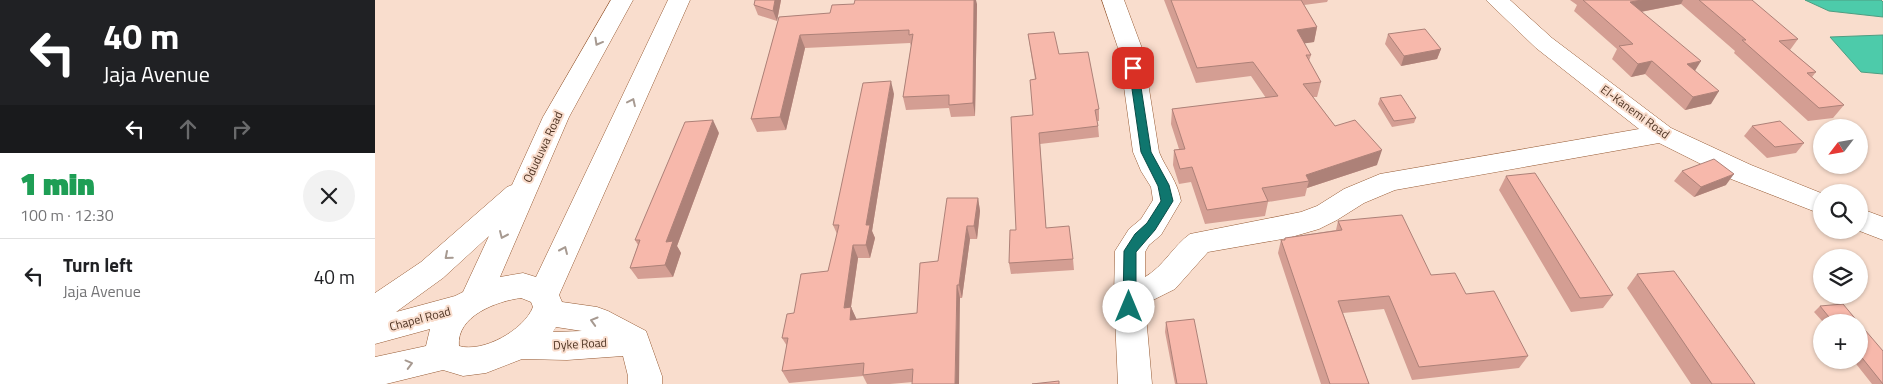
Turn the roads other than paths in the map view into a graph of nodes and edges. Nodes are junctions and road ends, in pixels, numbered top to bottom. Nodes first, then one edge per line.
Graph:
1 (622, 0) edge
2 (679, 0) edge
3 (1113, 0) edge
4 (1497, 0) edge
5 (1663, 134) junction
6 (524, 188) junction
7 (1813, 201) edge
8 (1868, 223) edge
9 (1883, 229) edge
10 (1129, 297) junction
11 (469, 303) junction
12 (546, 304) junction
13 (375, 310) edge
14 (375, 331) edge
15 (635, 341) junction
16 (524, 346) junction
17 (443, 356) junction
18 (375, 372) edge
19 (645, 384) edge
20 (1135, 384) edge

1 -> 6 street, Oduduwa Road
12 -> 2 street
3 - 10 street
4 - 5 street, El-Kanemi Road
5 - 7 street, El-Kanemi Road
5 - 10 street
6 -> 11 street, Oduduwa Road
6 -> 13 street
8 - 9 street
10 - 20 street
11 - 12 street
11 - 14 street, Chapel Road
11 - 17 street
15 -> 12 street, Dyke Road
12 - 16 street
15 - 16 street, Dyke Road
15 - 19 street
16 - 17 street
18 -> 17 street

